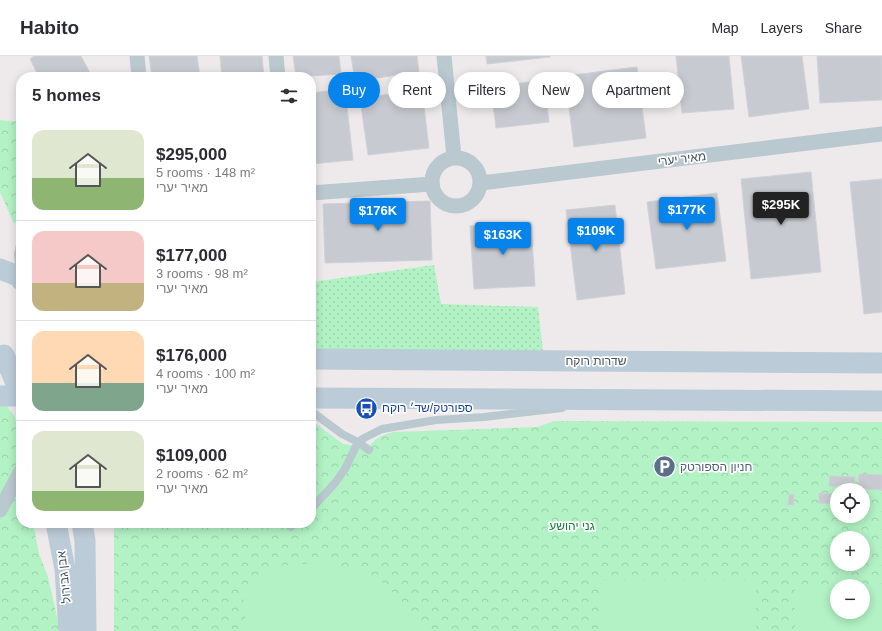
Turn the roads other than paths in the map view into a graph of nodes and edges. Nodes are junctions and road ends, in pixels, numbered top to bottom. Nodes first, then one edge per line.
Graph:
1 (136, 56) edge
2 (276, 56) edge
3 (444, 56) edge
4 (138, 72) edge
5 (278, 72) edge
6 (882, 134) edge
7 (454, 157) junction
8 (481, 183) junction
9 (432, 184) junction
10 (316, 193) edge
11 (0, 269) edge
12 (16, 276) edge
13 (8, 355) edge
14 (316, 359) edge
15 (882, 363) edge
16 (16, 380) edge
17 (16, 395) edge
18 (0, 396) edge
19 (316, 398) edge
20 (588, 400) junction
21 (882, 401) edge
22 (316, 416) edge
23 (358, 442) junction
24 (369, 450) dead end
25 (16, 480) edge
26 (316, 504) edge
27 (0, 510) edge
28 (57, 528) edge
29 (83, 528) edge
30 (69, 631) edge
31 (86, 631) edge

1 - 4 street
2 - 5 street
3 - 7 street
6 - 8 street, מאיר יערי
7 - 8 street
7 - 9 street
8 - 9 street
9 - 10 street
11 - 12 main road
13 - 16 main road
14 - 15 main road, שדרות רוקח
17 - 18 main road
19 - 20 main road
20 - 21 main road
20 - 23 lane
22 - 23 lane
23 - 24 lane
23 - 26 lane
25 - 27 street
28 - 30 main road, אבן גבירול
29 - 31 main road, אבן גבירול

